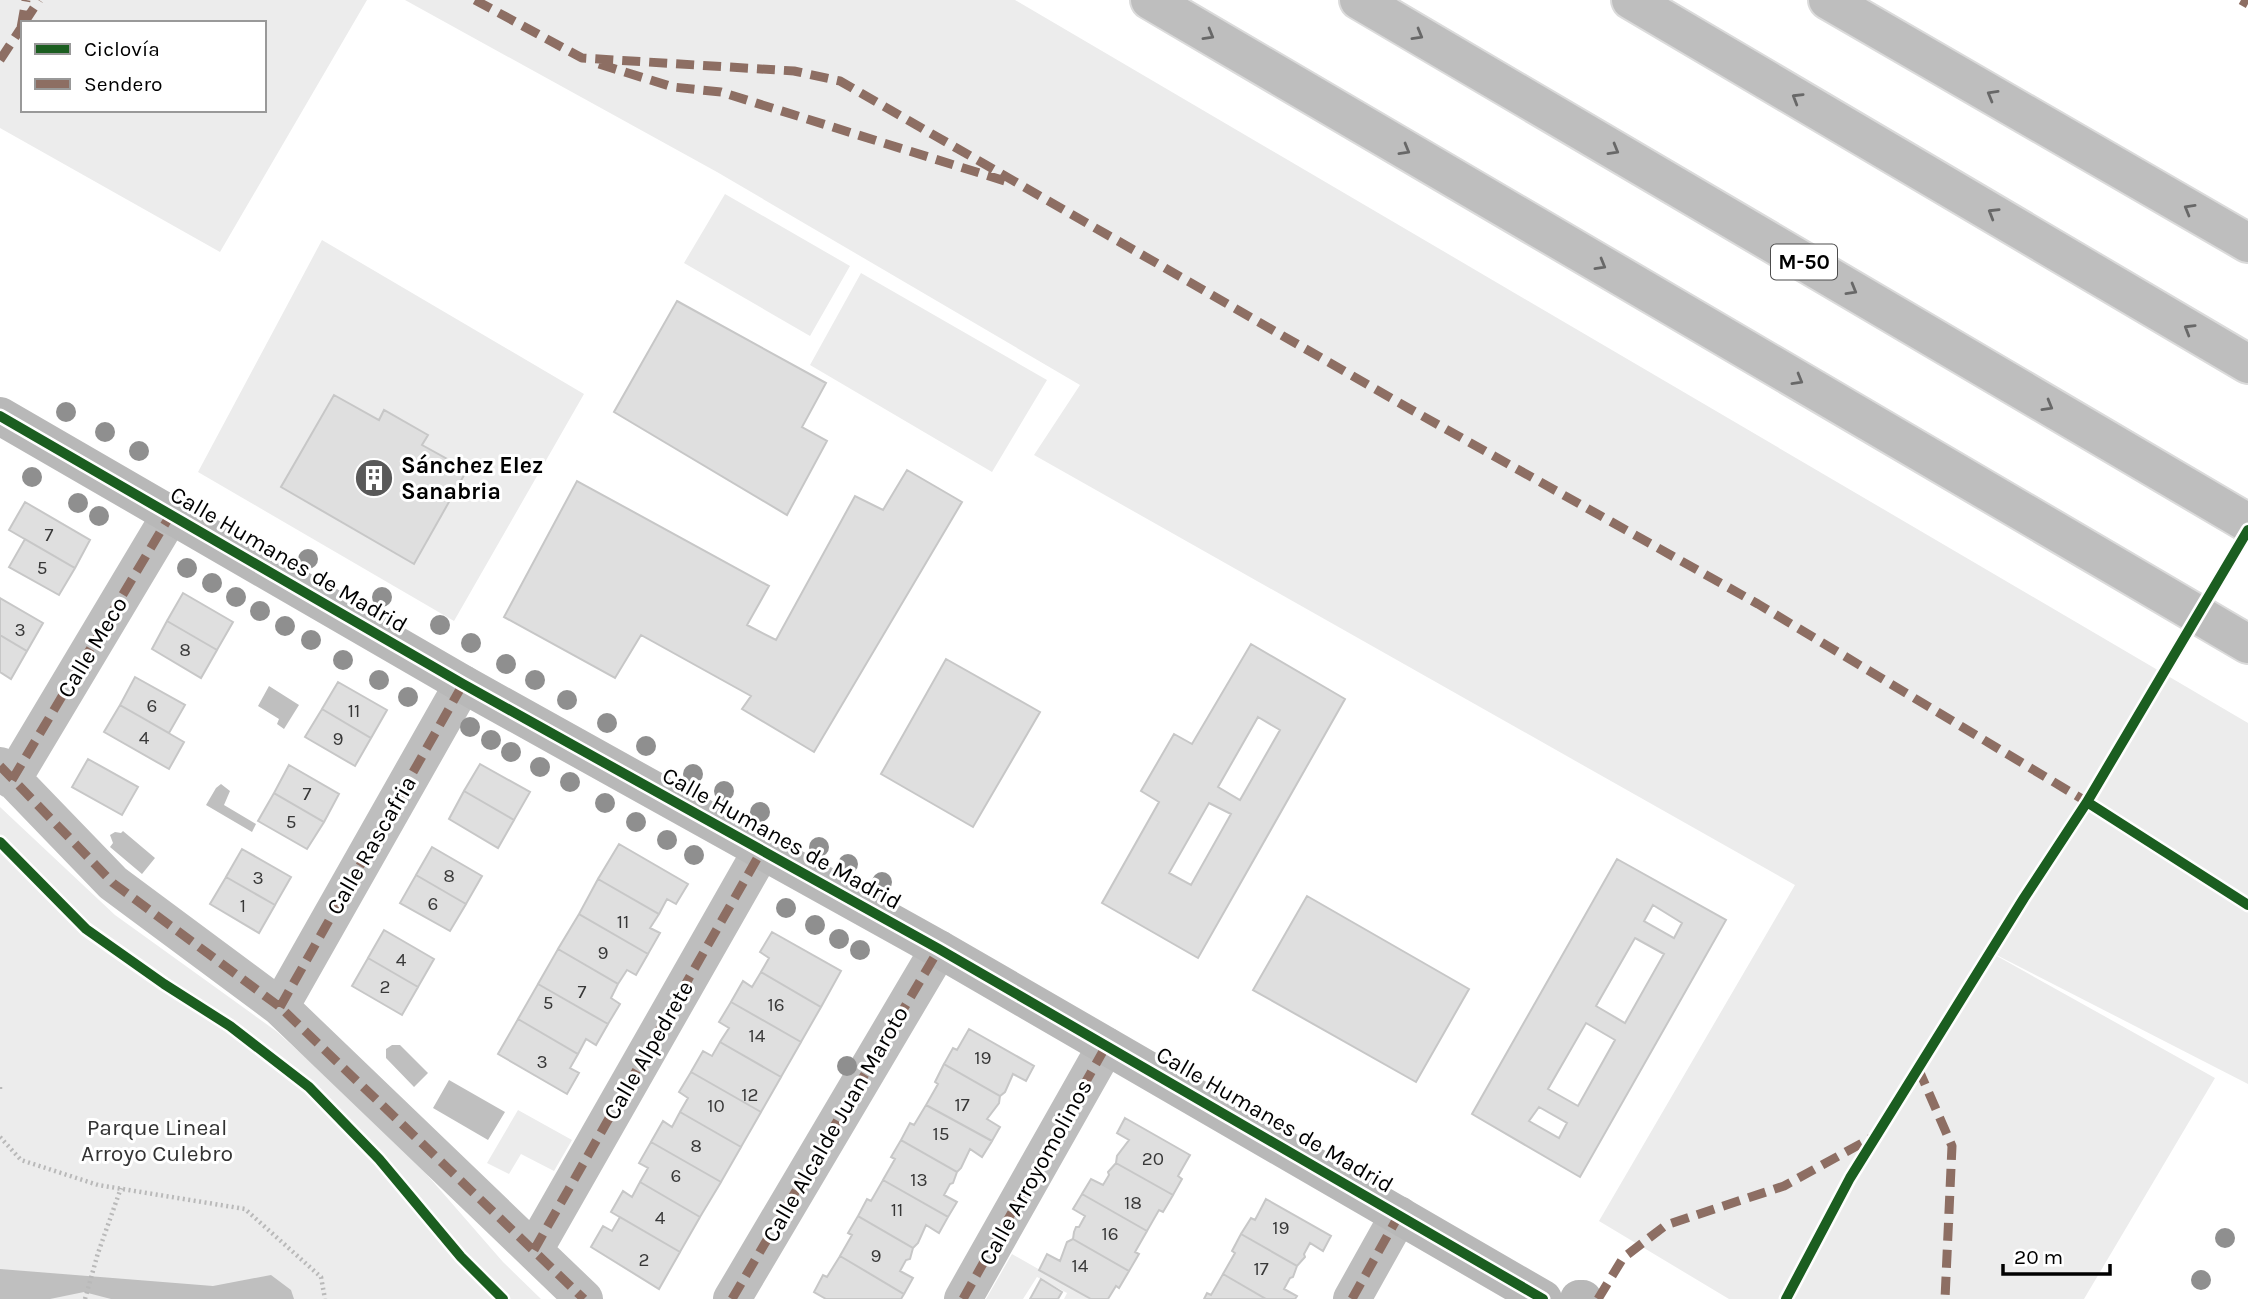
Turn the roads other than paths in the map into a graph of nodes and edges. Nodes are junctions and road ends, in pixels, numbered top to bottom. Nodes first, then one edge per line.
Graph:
1 (1150, 0) edge
2 (1359, 0) edge
3 (1631, 0) edge
4 (1828, 0) edge
5 (2248, 243) edge
6 (2248, 364) edge
7 (0, 416) edge
8 (171, 514) junction
9 (2248, 523) edge
10 (2248, 644) edge
11 (463, 684) junction
12 (6, 773) edge
13 (762, 850) junction
14 (939, 949) junction
15 (280, 1007) junction
16 (1106, 1046) junction
17 (1399, 1215) junction
18 (534, 1250) junction
19 (584, 1299) edge
20 (732, 1299) edge
21 (963, 1299) edge
22 (1352, 1299) edge
23 (1543, 1299) edge

1 -> 10 main road
2 -> 9 main road, M-50
6 -> 3 main road
5 -> 4 main road
7 - 8 street, Calle Humanes de Madrid
8 - 11 street, Calle Humanes de Madrid
8 - 12 main road, Calle Meco
11 - 13 street, Calle Humanes de Madrid
11 - 15 main road, Calle Rascafria
12 - 15 main road
13 - 14 street, Calle Humanes de Madrid
13 - 18 main road, Calle Alpedrete
14 - 16 street, Calle Humanes de Madrid
14 - 20 main road, Calle Alcalde Juan Maroto
15 - 18 main road
16 - 17 street, Calle Humanes de Madrid
16 - 21 main road, Calle Arroyomolinos
17 - 22 main road
17 - 23 street, Calle Humanes de Madrid
18 - 19 main road

